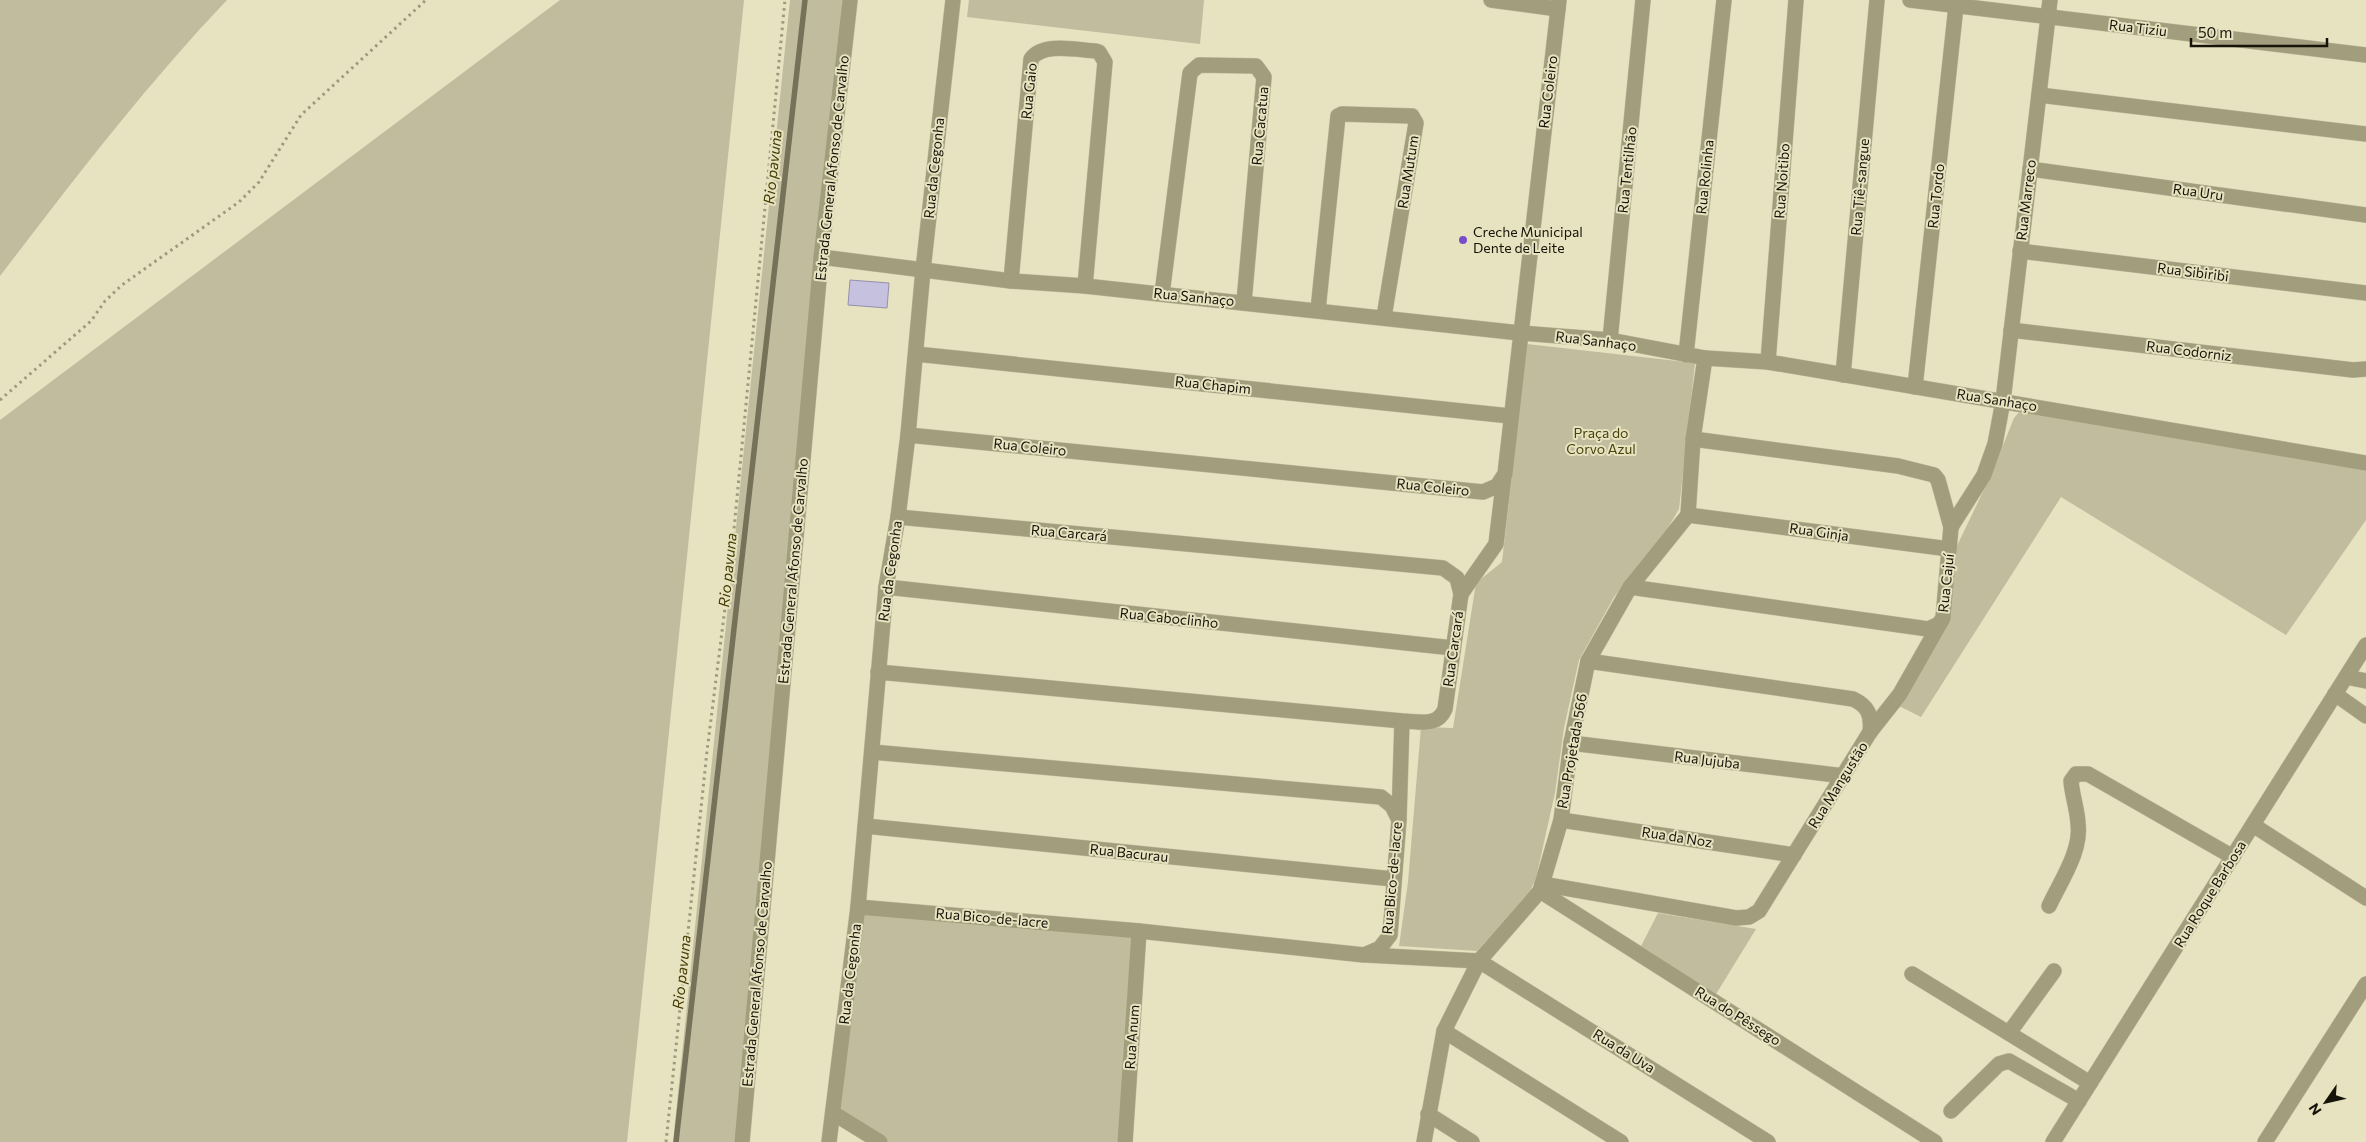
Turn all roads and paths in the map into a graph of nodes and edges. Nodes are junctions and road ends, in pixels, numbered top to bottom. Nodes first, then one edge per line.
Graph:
1 (426, 0) edge
2 (785, 0) edge
3 (850, 0) edge
4 (953, 0) edge
5 (1491, 0) edge
6 (1643, 0) edge
7 (1724, 0) edge
8 (1796, 0) edge
9 (1876, 0) edge
10 (1910, 0) edge
11 (2050, 0) edge
12 (1559, 4) edge
13 (1956, 6) junction
14 (2048, 18) junction
15 (2366, 55) edge
16 (2039, 95) junction
17 (2366, 134) edge
18 (2030, 169) junction
19 (2366, 216) edge
20 (2020, 251) junction
21 (821, 257) junction
22 (923, 270) junction
23 (1012, 280) junction
24 (1085, 286) junction
25 (2366, 293) edge
26 (1162, 294) junction
27 (1244, 302) junction
28 (1318, 310) junction
29 (1384, 317) junction
30 (2011, 330) junction
31 (1520, 333) junction
32 (1610, 340) junction
33 (916, 354) junction
34 (1686, 355) junction
35 (1705, 358) junction
36 (1768, 362) junction
37 (2366, 369) edge
38 (1843, 375) junction
39 (1915, 387) junction
40 (0, 400) edge
41 (2003, 401) junction
42 (1510, 416) junction
43 (908, 435) junction
44 (1693, 440) junction
45 (2366, 463) edge
46 (1505, 474) junction
47 (1688, 515) junction
48 (898, 517) junction
49 (1951, 527) junction
50 (1949, 550) junction
51 (886, 587) junction
52 (1630, 587) junction
53 (1461, 594) junction
54 (1943, 618) junction
55 (2366, 645) edge
56 (1453, 648) junction
57 (1588, 661) junction
58 (878, 672) junction
59 (2346, 677) junction
60 (2366, 681) edge
61 (2335, 694) junction
62 (2366, 716) edge
63 (1402, 721) junction
64 (1870, 732) junction
65 (1571, 743) junction
66 (872, 752) junction
67 (1844, 776) junction
68 (1399, 820) junction
69 (1560, 820) junction
70 (2253, 825) junction
71 (865, 826) junction
72 (1794, 855) junction
73 (2233, 856) junction
74 (1393, 879) junction
75 (1541, 887) junction
76 (2366, 898) edge
77 (2049, 906) dead end
78 (858, 907) junction
79 (1139, 931) junction
80 (1364, 955) junction
81 (1479, 961) junction
82 (2054, 971) dead end
83 (1912, 974) dead end
84 (2366, 984) edge
85 (1444, 1031) junction
86 (2009, 1033) junction
87 (2090, 1083) junction
88 (2079, 1101) junction
89 (1951, 1111) dead end
90 (833, 1112) junction
91 (1428, 1114) junction
92 (1932, 1141) edge
93 (666, 1142) edge
94 (742, 1142) edge
95 (829, 1142) edge
96 (880, 1142) edge
97 (1125, 1142) edge
98 (1424, 1142) edge
99 (1472, 1142) edge
100 (1621, 1142) edge
101 (1768, 1142) edge
102 (2053, 1142) edge
103 (2265, 1142) edge

1 - 40 path
2 - 93 path
3 - 21 street, Estrada General Afonso de Carvalho
4 - 22 street, Rua da Cegonha
5 - 12 street
6 - 32 street, Rua Tentilhão
7 - 34 street, Rua Rolinha
8 - 36 street, Rua Noitibo
9 - 38 street, Rua Tiê-sangue
10 - 13 street, Rua Tiziu
11 - 14 street, Rua Marreco
12 - 31 street, Rua Coleiro
13 - 14 street, Rua Tiziu
13 - 39 street, Rua Tordo
14 - 15 street, Rua Tiziu
14 - 16 street, Rua Marreco
16 - 17 street
16 - 18 street, Rua Marreco
18 - 19 street, Rua Uru
18 - 20 street, Rua Marreco
20 - 25 street, Rua Sibiribi
20 - 30 street, Rua Marreco
21 - 22 street, Rua Sanhaço
21 - 94 street, Estrada General Afonso de Carvalho
22 - 23 street, Rua Sanhaço
22 - 33 street, Rua da Cegonha
23 - 24 street, Rua Sanhaço
23 - 24 street, Rua Gaio
24 - 26 street, Rua Sanhaço
26 - 27 street, Rua Sanhaço
26 - 27 street, Rua Cacatua
27 - 28 street, Rua Sanhaço
28 - 29 street, Rua Sanhaço
28 - 29 street, Rua Mutum
29 - 31 street, Rua Sanhaço
30 - 37 street, Rua Codorniz
30 - 41 street, Rua Marreco
31 - 32 street, Rua Sanhaço
31 - 42 street, Rua Coleiro
32 - 34 street, Rua Sanhaço
33 - 42 street, Rua Chapim
33 - 43 street, Rua da Cegonha
34 - 35 street, Rua Sanhaço
35 - 36 street, Rua Sanhaço
35 - 44 street
36 - 38 street, Rua Sanhaço
38 - 39 street, Rua Sanhaço
39 - 41 street, Rua Sanhaço
41 - 45 street, Rua Sanhaço
41 - 49 street, Rua Marreco
42 - 46 street, Rua Coleiro
43 - 46 street, Rua Coleiro
43 - 48 street, Rua da Cegonha
44 - 47 street
44 - 49 street, Rua Cajuí
46 - 53 street
47 - 50 street, Rua Ginja
47 - 52 street, Rua Projetada 566
48 - 51 street, Rua da Cegonha
48 - 53 street, Rua Carcará
49 - 50 street, Rua Cajuí
50 - 54 street, Rua Cajuí
51 - 56 street, Rua Caboclinho
51 - 58 street, Rua da Cegonha
52 - 54 street, Rua Cajuí
52 - 57 street, Rua Projetada 566
53 - 56 street, Rua Carcará
54 - 64 street
55 - 59 street, Rua Roque Barbosa
56 - 63 street, Rua Carcará
57 - 64 street, Rua Mangustão
57 - 65 street, Rua Projetada 566
58 - 63 street, Rua Carcará
58 - 66 street, Rua da Cegonha
59 - 60 street
59 - 61 street, Rua Roque Barbosa
61 - 62 street
61 - 70 street, Rua Roque Barbosa
63 - 68 street
64 - 67 street, Rua Mangustão
65 - 67 street, Rua Jujuba
65 - 69 street, Rua Projetada 566
66 - 68 street, Rua Bico-de-lacre
66 - 71 street, Rua da Cegonha
67 - 72 street, Rua Mangustão
68 - 74 street, Rua Bico-de-lacre
69 - 72 street, Rua da Noz
69 - 75 street, Rua Projetada 566
70 - 73 street, Rua Roque Barbosa
70 - 76 street
71 - 74 street, Rua Bacurau
71 - 78 street, Rua da Cegonha
72 - 75 street, Rua Mangustão
73 - 77 street
73 - 87 street, Rua Roque Barbosa
74 - 80 street, Rua Bico-de-lacre
75 - 81 street, Rua Projetada 566
75 - 92 street, Rua do Pêssego
78 - 79 street, Rua Bico-de-lacre
78 - 90 street, Rua da Cegonha
79 - 80 street, Rua Bico-de-lacre
79 - 97 street, Rua Anum
80 - 81 street
81 - 85 street, Rua Projetada 566
81 - 101 street, Rua da Uva
82 - 86 street
83 - 86 street
84 - 103 street
85 - 91 street, Rua Projetada 566
85 - 100 street
86 - 87 street
87 - 88 street, Rua Roque Barbosa
88 - 89 street
88 - 102 street, Rua Roque Barbosa
90 - 95 street, Rua da Cegonha
90 - 96 street
91 - 98 street, Rua Projetada 566
91 - 99 street

